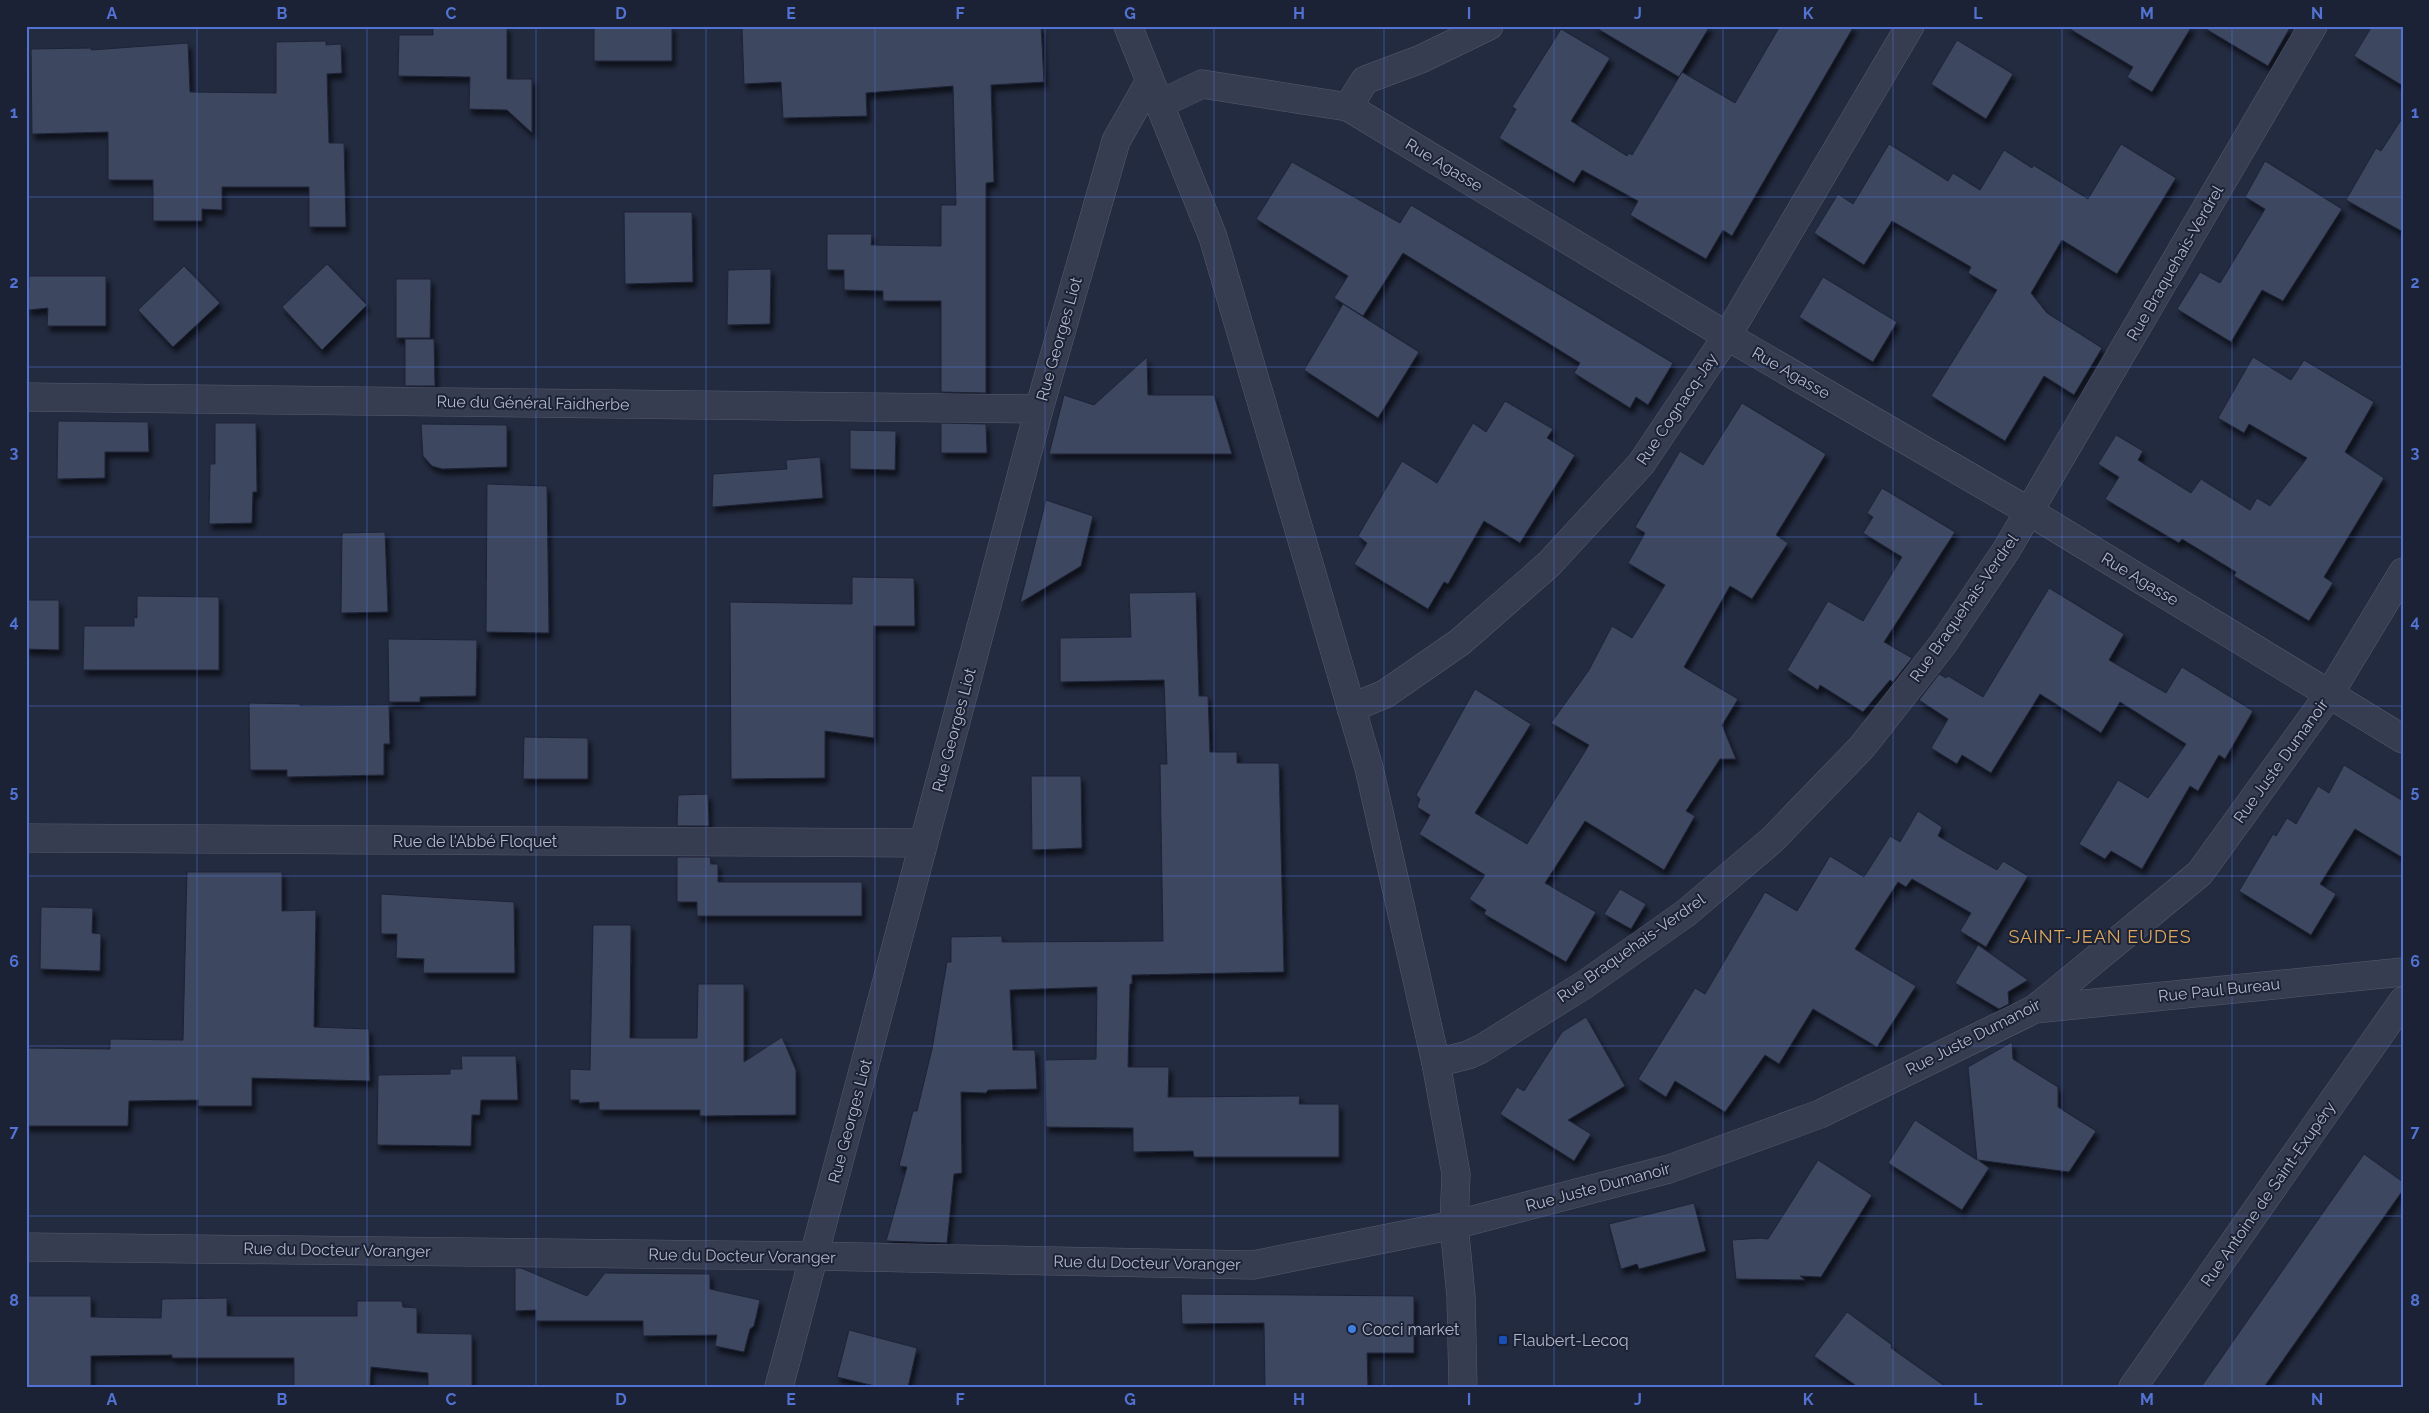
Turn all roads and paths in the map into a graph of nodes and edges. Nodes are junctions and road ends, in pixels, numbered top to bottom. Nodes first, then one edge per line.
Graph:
1 (1128, 26) edge
2 (1489, 26) edge
3 (1910, 26) edge
4 (2314, 26) edge
5 (1155, 92) junction
6 (1348, 107) junction
7 (1727, 336) junction
8 (26, 397) edge
9 (1039, 409) junction
10 (2030, 512) junction
11 (2403, 572) edge
12 (2330, 693) junction
13 (1351, 708) junction
14 (2403, 739) edge
15 (26, 838) edge
16 (924, 843) junction
17 (2403, 972) edge
18 (2403, 1001) edge
19 (2035, 1008) junction
20 (1436, 1063) junction
21 (1454, 1225) junction
22 (26, 1247) edge
23 (814, 1256) junction
24 (779, 1387) edge
25 (1463, 1387) edge
26 (2133, 1387) edge

1 - 5 street
2 - 6 street
3 - 7 street, Rue Cognacq-Jay
4 - 10 street, Rue Braquehais-Verdrel
5 - 6 street, Rue Agasse
5 - 9 street, Rue Georges Liot
5 - 13 street
6 - 7 street, Rue Agasse
7 - 10 street, Rue Agasse
7 - 13 street, Rue Cognacq-Jay
8 - 9 street, Rue du Général Faidherbe
9 - 16 street, Rue Georges Liot
10 - 12 street, Rue Agasse
10 - 20 street, Rue Braquehais-Verdrel
11 - 12 street, Rue Juste Dumanoir
12 - 14 street, Rue Agasse
12 - 19 street, Rue Juste Dumanoir
13 - 20 street
15 - 16 street, Rue de l'Abbé Floquet
16 - 23 street, Rue Georges Liot
17 - 19 street, Rue Paul Bureau
18 - 26 street, Rue Antoine de Saint-Exupéry
19 - 21 street, Rue Juste Dumanoir
20 - 21 street
21 - 23 street, Rue du Docteur Voranger
21 - 25 street
22 - 23 street, Rue du Docteur Voranger
23 - 24 street, Rue Georges Liot

